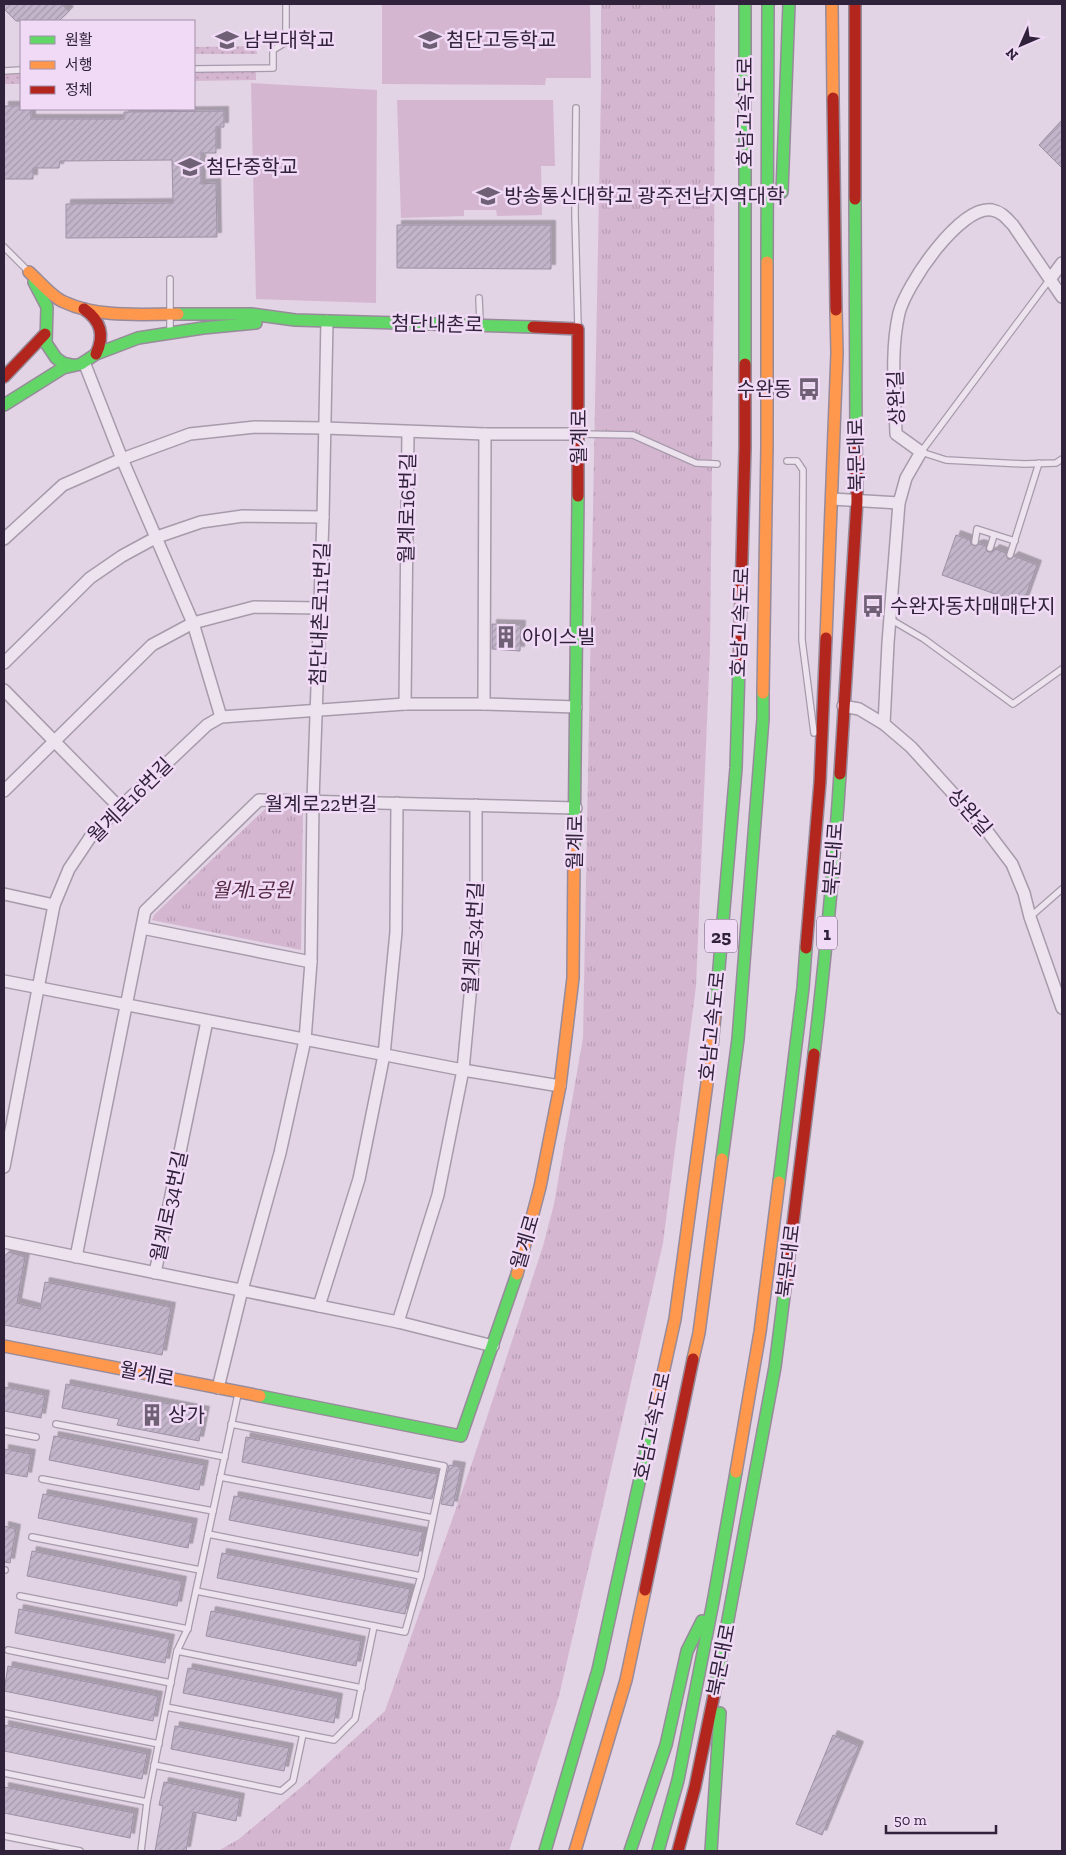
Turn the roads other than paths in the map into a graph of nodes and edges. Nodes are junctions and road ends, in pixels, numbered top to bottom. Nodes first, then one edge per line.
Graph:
1 (286, 4) edge
2 (745, 4) edge
3 (768, 4) edge
4 (789, 4) edge
5 (832, 4) edge
6 (855, 4) edge
7 (195, 69) edge
8 (20, 70) edge
9 (4, 71) edge
10 (576, 108) dead end
11 (782, 199) dead end
12 (4, 247) edge
13 (1062, 263) edge
14 (29, 272) junction
15 (1050, 278) junction
16 (170, 279) dead end
17 (1062, 297) edge
18 (479, 298) dead end
19 (80, 308) junction
20 (170, 314) junction
21 (295, 320) junction
22 (327, 322) junction
23 (480, 324) junction
24 (578, 329) junction
25 (46, 330) junction
26 (170, 333) junction
27 (779, 348) dead end
28 (96, 354) junction
29 (78, 363) junction
30 (4, 377) edge
31 (4, 405) edge
32 (325, 428) junction
33 (408, 432) junction
34 (485, 434) junction
35 (579, 434) junction
36 (767, 446) junction
37 (921, 452) junction
38 (122, 459) junction
39 (1062, 459) edge
40 (786, 461) dead end
41 (1039, 463) junction
42 (718, 464) dead end
43 (832, 499) junction
44 (857, 501) junction
45 (899, 503) junction
46 (323, 517) junction
47 (994, 534) junction
48 (156, 537) junction
49 (4, 539) edge
50 (1015, 541) junction
51 (974, 542) dead end
52 (990, 548) dead end
53 (1010, 555) dead end
54 (320, 608) junction
55 (890, 619) junction
56 (193, 623) junction
57 (4, 663) edge
58 (1062, 669) edge
59 (4, 690) edge
60 (405, 704) junction
61 (484, 704) junction
62 (842, 706) junction
63 (576, 707) junction
64 (317, 710) junction
65 (221, 717) junction
66 (884, 724) junction
67 (54, 741) junction
68 (820, 782) junction
69 (4, 791) edge
70 (313, 801) junction
71 (397, 804) junction
72 (476, 805) junction
73 (119, 807) junction
74 (576, 808) junction
75 (1062, 890) edge
76 (4, 894) edge
77 (54, 905) junction
78 (1030, 917) junction
79 (142, 928) junction
80 (311, 962) junction
81 (4, 981) edge
82 (39, 988) junction
83 (126, 1005) junction
84 (1062, 1008) edge
85 (207, 1021) junction
86 (305, 1040) junction
87 (384, 1055) junction
88 (463, 1070) junction
89 (560, 1086) junction
90 (4, 1167) edge
91 (4, 1242) edge
92 (76, 1257) junction
93 (155, 1273) junction
94 (242, 1290) junction
95 (319, 1306) junction
96 (398, 1322) junction
97 (4, 1346) edge
98 (493, 1346) junction
99 (218, 1388) junction
100 (238, 1392) junction
101 (56, 1424) dead end
102 (231, 1424) junction
103 (4, 1431) edge
104 (36, 1437) dead end
105 (224, 1457) junction
106 (220, 1477) junction
107 (42, 1479) dead end
108 (213, 1511) junction
109 (433, 1518) junction
110 (208, 1534) junction
111 (32, 1537) dead end
112 (200, 1570) junction
113 (421, 1576) junction
114 (196, 1591) junction
115 (20, 1596) dead end
116 (714, 1597) junction
117 (374, 1626) junction
118 (188, 1629) junction
119 (726, 1638) junction
120 (8, 1650) dead end
121 (177, 1652) junction
122 (171, 1683) junction
123 (362, 1688) junction
124 (166, 1707) junction
125 (4, 1713) edge
126 (303, 1734) junction
127 (159, 1744) junction
128 (154, 1765) junction
129 (4, 1773) edge
130 (147, 1802) junction
131 (4, 1836) edge
132 (80, 1851) edge
133 (141, 1851) edge
134 (546, 1851) edge
135 (575, 1851) edge
136 (630, 1851) edge
137 (658, 1851) edge
138 (678, 1851) edge
139 (711, 1851) edge

1 - 7 lane
2 - 134 main road, 호남고속도로 / 25
3 - 36 main road, 호남고속도로 / 25
4 - 11 main road
5 - 43 main road, 북문대로 / 1
6 - 44 main road, 북문대로 / 1
8 - 9 lane
10 - 24 lane
12 - 14 lane
13 - 15 street
14 - 19 main road
14 - 25 main road
15 - 17 street, 상완길
15 - 37 lane
15 - 37 street, 상완길
16 - 20 lane
18 - 23 lane
19 - 20 main road
19 - 25 main road
19 - 28 main road
20 - 21 main road
20 - 26 lane
21 - 22 main road, 첨단내촌로
21 - 26 main road
22 - 23 main road, 첨단내촌로
22 - 32 street, 첨단내촌로11번길
23 - 24 main road, 첨단내촌로
24 - 35 main road, 월계로
25 - 29 main road
25 - 30 main road
26 - 28 main road
27 - 36 main road
28 - 29 main road
29 - 31 main road
29 - 38 street
32 - 33 street
32 - 38 street
32 - 46 street, 첨단내촌로11번길
33 - 34 street
33 - 60 street, 월계로16번길
34 - 35 street
34 - 61 street
35 - 42 lane
35 - 63 main road, 월계로
36 - 135 main road, 호남고속도로 / 25
37 - 41 lane
37 - 45 street, 상완길
38 - 48 street
38 - 49 street
39 - 41 lane
40 - 68 lane
41 - 50 lane
43 - 44 street
43 - 68 main road, 북문대로 / 1
44 - 45 street
44 - 62 main road, 북문대로 / 1
45 - 55 street, 상완길
46 - 48 street, 첨단내촌로11번길
46 - 54 street, 첨단내촌로11번길
47 - 50 lane
47 - 51 lane
47 - 52 lane
48 - 56 street
48 - 57 street, 첨단내촌로11번길
50 - 53 lane
54 - 56 street
54 - 64 street, 첨단내촌로11번길
55 - 58 lane
55 - 66 street, 상완길
56 - 65 street
56 - 67 street
59 - 67 street
60 - 61 street
60 - 64 street
61 - 63 street
62 - 66 street, 상완길
62 - 119 main road, 북문대로 / 1
63 - 74 main road, 월계로
64 - 65 street
64 - 70 street, 첨단내촌로11번길
65 - 73 street, 월계로16번길
66 - 78 street, 상완길
67 - 69 street
67 - 73 street
68 - 116 main road, 북문대로 / 1
70 - 71 street, 월계로22번길
70 - 79 street, 월계로22번길
70 - 80 street
71 - 72 street, 월계로22번길
71 - 87 street
72 - 74 street, 월계로22번길
72 - 88 street, 월계로34번길
73 - 77 street, 월계로16번길
74 - 89 main road, 월계로
75 - 78 lane
76 - 77 street
77 - 82 street, 월계로16번길
78 - 84 street, 상완길
79 - 80 street
79 - 83 street, 월계로22번길
80 - 86 street
81 - 82 street
82 - 83 street
82 - 90 street, 월계로16번길
83 - 85 street
83 - 92 street
85 - 86 street
85 - 93 street, 월계로34번길
86 - 87 street
86 - 94 street
87 - 88 street
87 - 95 street
88 - 89 street
88 - 96 street, 월계로34번길
89 - 98 main road, 월계로
91 - 92 street
92 - 93 street
93 - 94 street
94 - 95 street
94 - 99 street
95 - 96 street
96 - 98 street
97 - 99 main road, 월계로
98 - 100 main road, 월계로
99 - 100 main road, 월계로
100 - 102 lane
101 - 105 lane
102 - 105 lane
102 - 109 lane
103 - 104 lane
105 - 106 lane
106 - 108 lane
106 - 109 lane
107 - 108 lane
108 - 110 lane
109 - 113 lane
110 - 112 lane
110 - 113 lane
111 - 112 lane
112 - 114 lane
113 - 117 lane
114 - 117 lane
114 - 118 lane
115 - 118 lane
116 - 136 main road
116 - 137 main road, 북문대로 / 1
117 - 123 lane
118 - 121 lane
119 - 138 main road, 북문대로 / 1
119 - 139 main road
120 - 122 lane
121 - 122 lane
121 - 123 lane
122 - 124 lane
123 - 126 lane
124 - 126 lane
124 - 127 lane
125 - 127 lane
126 - 128 lane
127 - 128 lane
128 - 130 lane
129 - 130 lane
130 - 133 lane
131 - 132 lane

